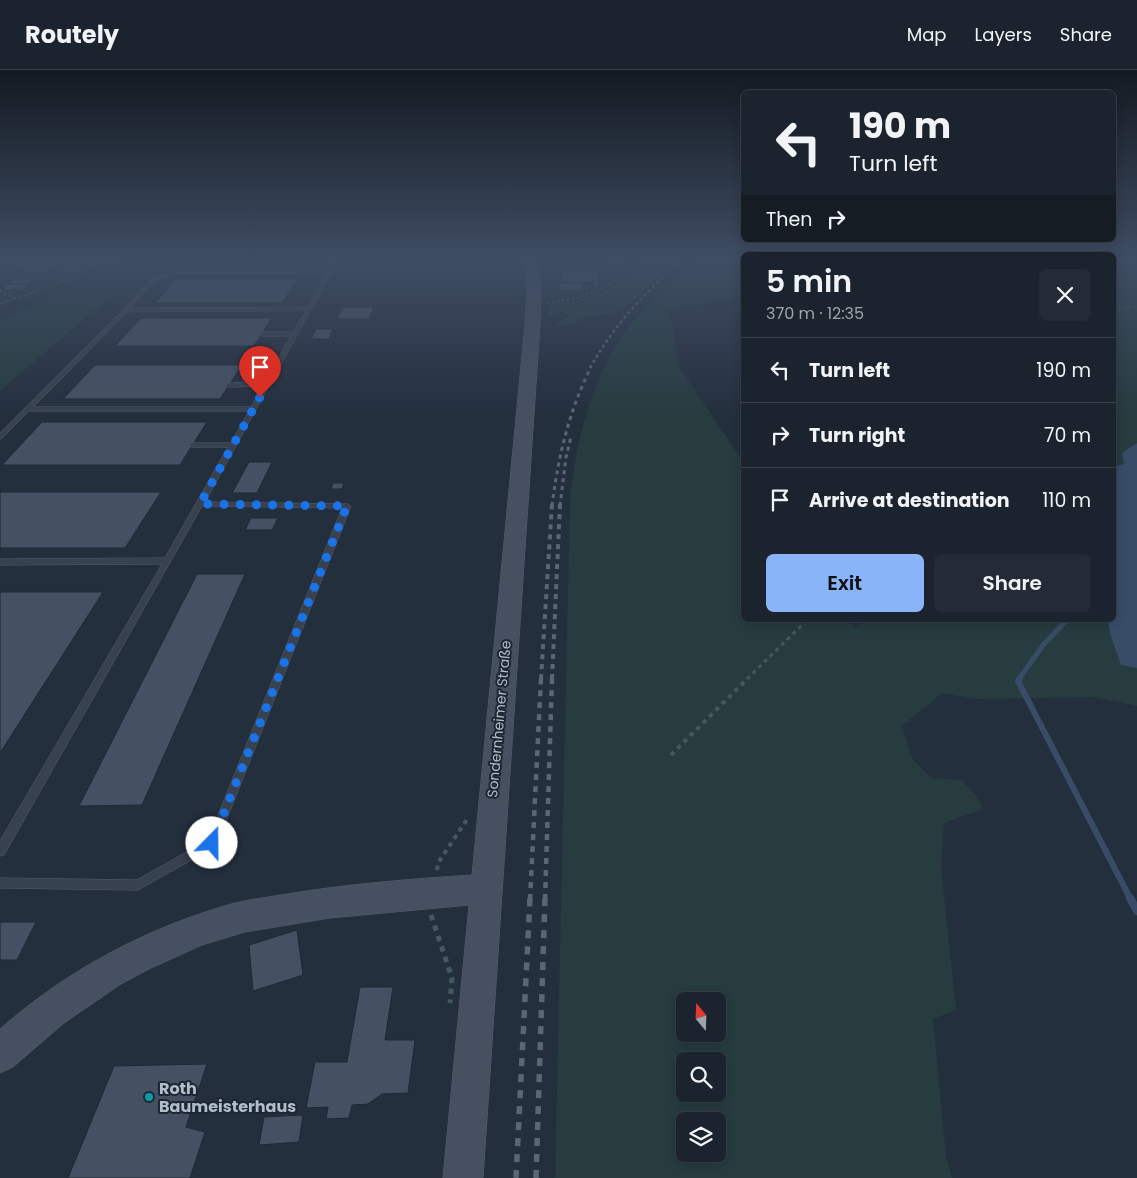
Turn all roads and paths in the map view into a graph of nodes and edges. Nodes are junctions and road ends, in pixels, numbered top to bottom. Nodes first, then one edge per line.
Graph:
1 (126, 310) edge
2 (309, 310) edge
3 (532, 311) edge
4 (262, 334) dead end
5 (296, 334) junction
6 (267, 384) junction
7 (229, 385) dead end
8 (28, 409) junction
9 (253, 409) junction
10 (0, 437) edge
11 (233, 445) junction
12 (192, 446) dead end
13 (200, 504) junction
14 (168, 561) junction
15 (0, 562) edge
16 (805, 622) edge
17 (671, 755) dead end
18 (0, 851) edge
19 (0, 884) edge
20 (485, 889) junction
21 (0, 1054) edge
22 (463, 1178) edge

1 - 8 lane
2 - 5 lane
3 - 20 main road, Sondernheimer Straße
4 - 5 lane
5 - 6 lane
6 - 7 lane
6 - 9 lane
8 - 9 lane
8 - 10 lane
9 - 11 lane
11 - 12 lane
11 - 13 lane
13 - 14 lane
13 - 19 lane
14 - 15 lane
14 - 18 lane
16 - 17 path
20 - 21 main road
20 - 22 main road, Sondernheimer Straße

